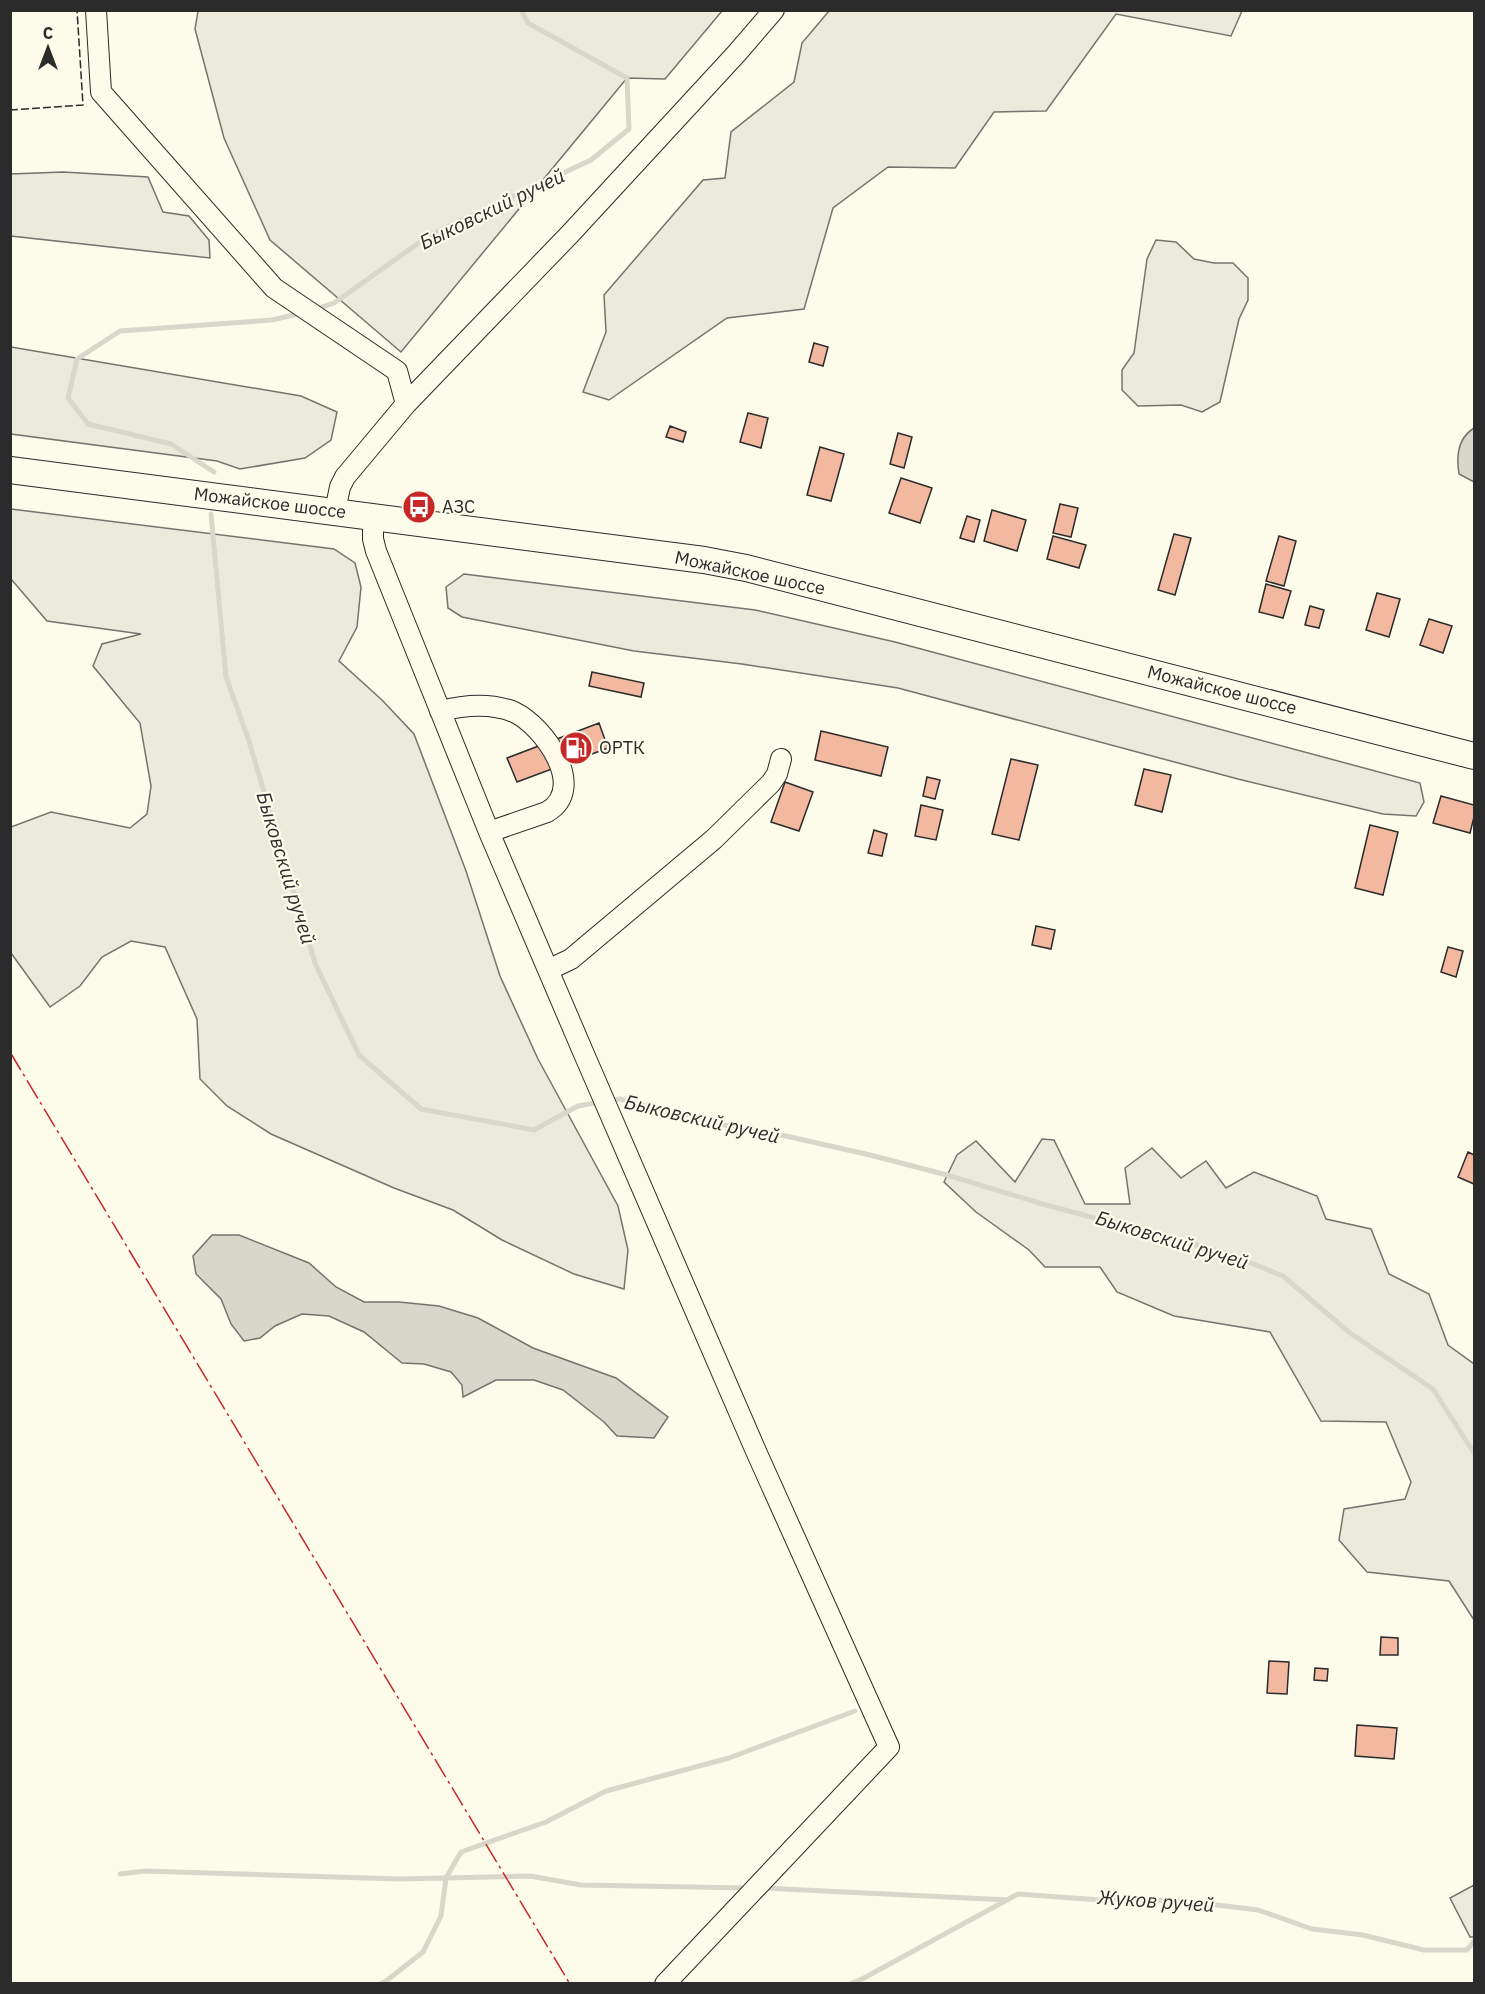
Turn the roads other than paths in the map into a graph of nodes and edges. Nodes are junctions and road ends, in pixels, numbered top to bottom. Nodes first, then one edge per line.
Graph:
1 (96, 10) edge
2 (774, 10) edge
3 (406, 404) junction
4 (10, 470) edge
5 (335, 511) junction
6 (373, 517) junction
7 (440, 711) junction
8 (1474, 756) edge
9 (781, 759) dead end
10 (489, 832) junction
11 (548, 970) junction
12 (665, 1983) edge

1 - 3 street
2 - 3 street
3 - 5 street
4 - 5 main road, Можайское шоссе
5 - 6 main road, Можайское шоссе
6 - 7 street
6 - 8 main road, Можайское шоссе
7 - 10 street
7 - 10 street
9 - 11 street
10 - 11 street
11 - 12 street

